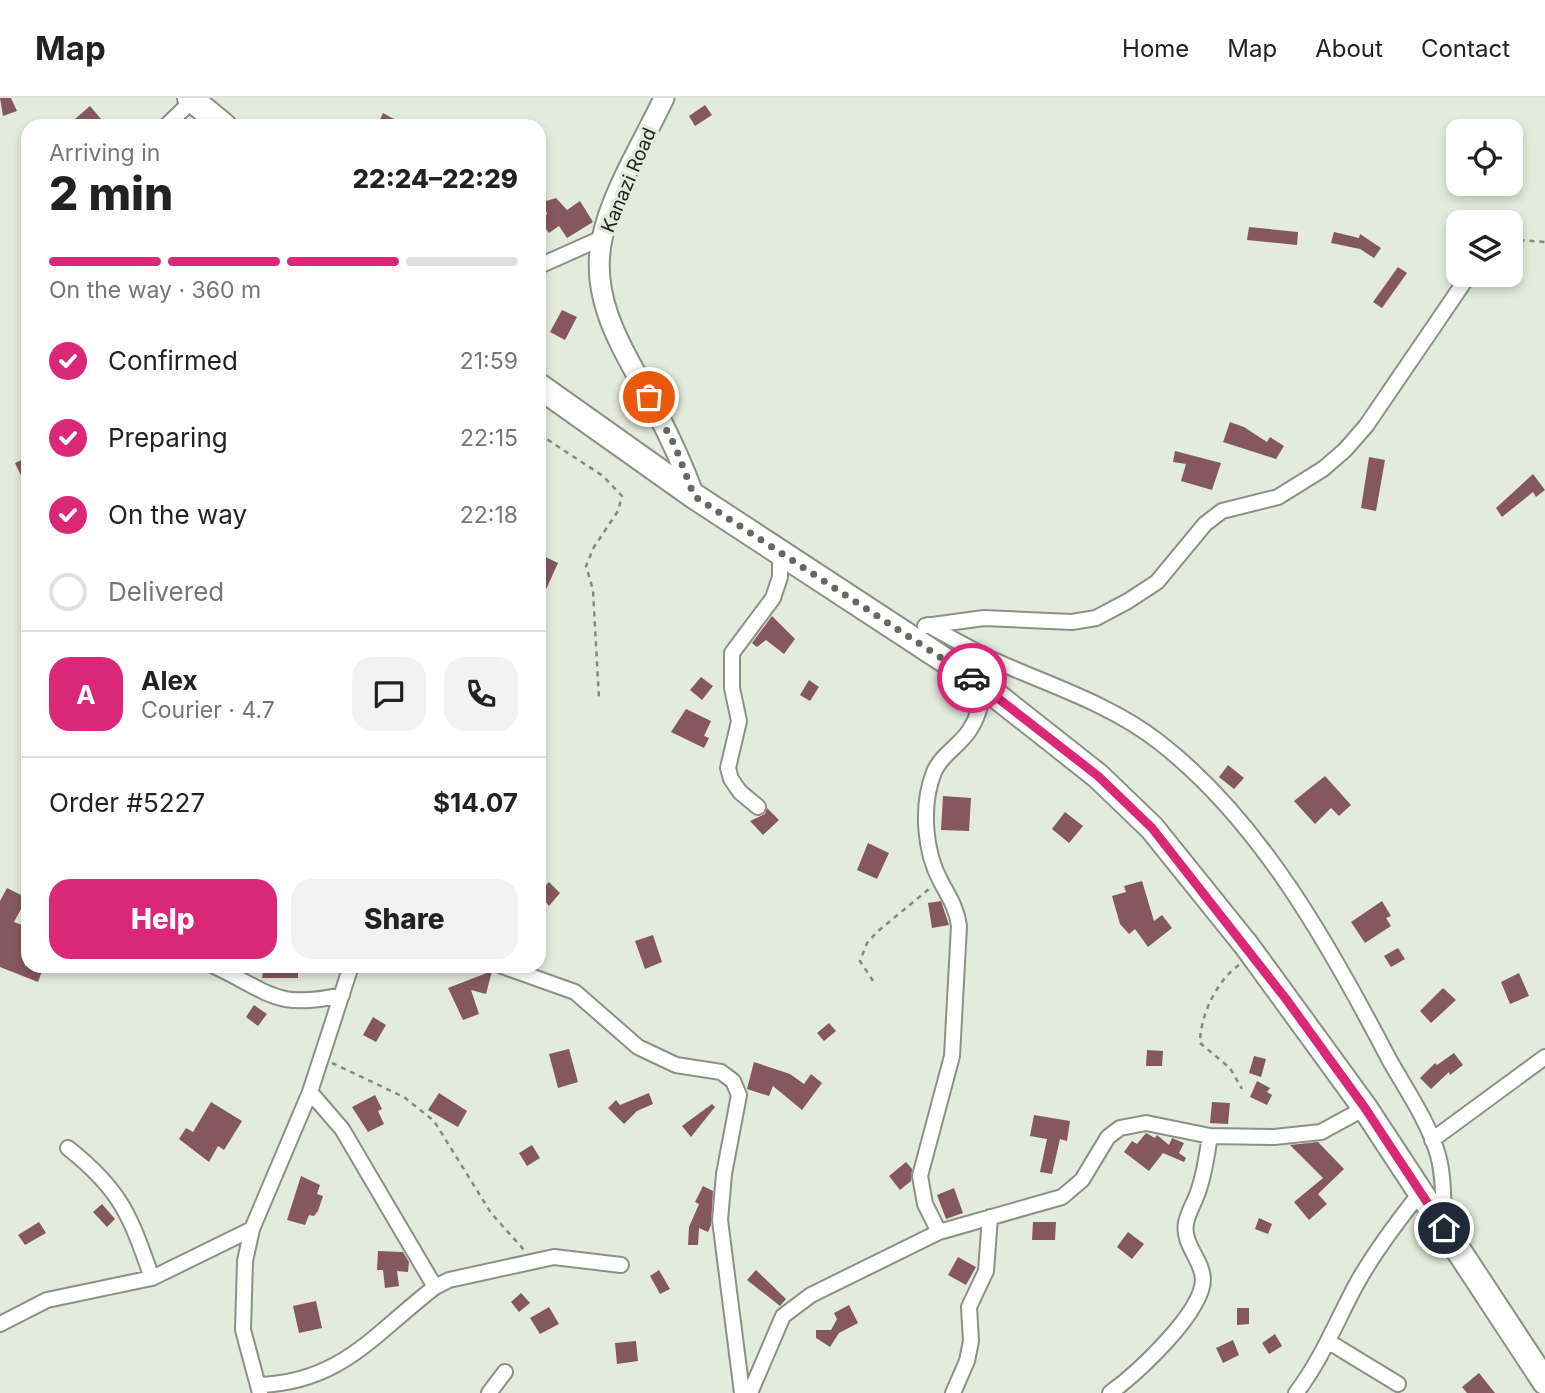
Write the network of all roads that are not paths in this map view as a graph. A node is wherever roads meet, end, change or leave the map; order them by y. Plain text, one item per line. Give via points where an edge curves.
1 (664, 98) edge
2 (191, 99) edge
3 (172, 119) edge
4 (215, 119) edge
5 (602, 238) junction
6 (546, 263) edge
7 (1461, 287) edge
8 (546, 391) edge
9 (694, 496) junction
10 (780, 551) junction
11 (916, 628) junction
12 (984, 686) junction
13 (758, 807) dead end
14 (226, 973) edge
15 (349, 973) edge
16 (522, 973) edge
17 (342, 995) junction
18 (1545, 1057) edge
19 (310, 1092) junction
20 (1365, 1108) junction
21 (1210, 1136) junction
22 (1432, 1140) junction
23 (68, 1148) dead end
24 (1420, 1193) junction
25 (990, 1217) junction
26 (1444, 1228) junction
27 (252, 1229) junction
28 (939, 1232) junction
29 (621, 1265) dead end
30 (152, 1278) junction
31 (435, 1287) junction
32 (0, 1324) edge
33 (1329, 1342) junction
34 (505, 1372) dead end
35 (1545, 1382) edge
36 (1398, 1384) dead end
37 (259, 1389) edge
38 (489, 1393) edge
39 (742, 1393) edge
40 (750, 1393) edge
41 (953, 1393) edge
42 (1110, 1393) edge
43 (1296, 1393) edge

1 - 5 main road, Kanazi Road
2 - 3 street
2 - 4 highway
5 - 6 street
5 - 9 main road, Kanazi Road via 600,276 607,313 675,446
7 - 11 street via 1345,450 1278,497 1222,511 1205,524 1157,582 1128,601 1096,618 1072,622 984,618
8 - 9 highway
9 - 10 highway
10 - 11 highway
10 - 13 street via 780,577 773,598 732,653 732,688 739,720 728,768 740,792
11 - 12 highway
11 - 22 street via 1110,711 1157,740 1196,773 1241,824 1324,937
12 - 20 highway via 1098,776 1152,828 1254,956
12 - 28 street via 968,732 942,758 929,789 928,833 959,926 951,1056 920,1176 925,1204
14 - 17 street via 257,991 288,1001 313,1002
15 - 17 street
16 - 39 street via 575,992 638,1047 676,1065 722,1072 740,1095 720,1220
17 - 19 street
18 - 22 street
19 - 27 street
19 - 31 street via 342,1129
20 - 21 street via 1341,1124 1312,1134
20 - 24 highway
21 - 25 street via 1146,1123 1120,1128 1108,1137 1082,1180 1062,1197
21 - 42 street via 1200,1187 1186,1223 1203,1280 1198,1294 1155,1352
22 - 26 street via 1443,1186
23 - 30 street via 107,1182 136,1233
24 - 26 highway
24 - 33 street via 1355,1286
25 - 28 street
25 - 41 street via 986,1271 969,1307 971,1341
26 - 35 highway
27 - 30 street
27 - 37 street via 245,1261 243,1330
28 - 40 street via 811,1295 783,1316
29 - 31 street via 575,1257 535,1260
30 - 32 street via 55,1298
31 - 37 street via 339,1365
33 - 36 street
33 - 43 street
34 - 38 street

